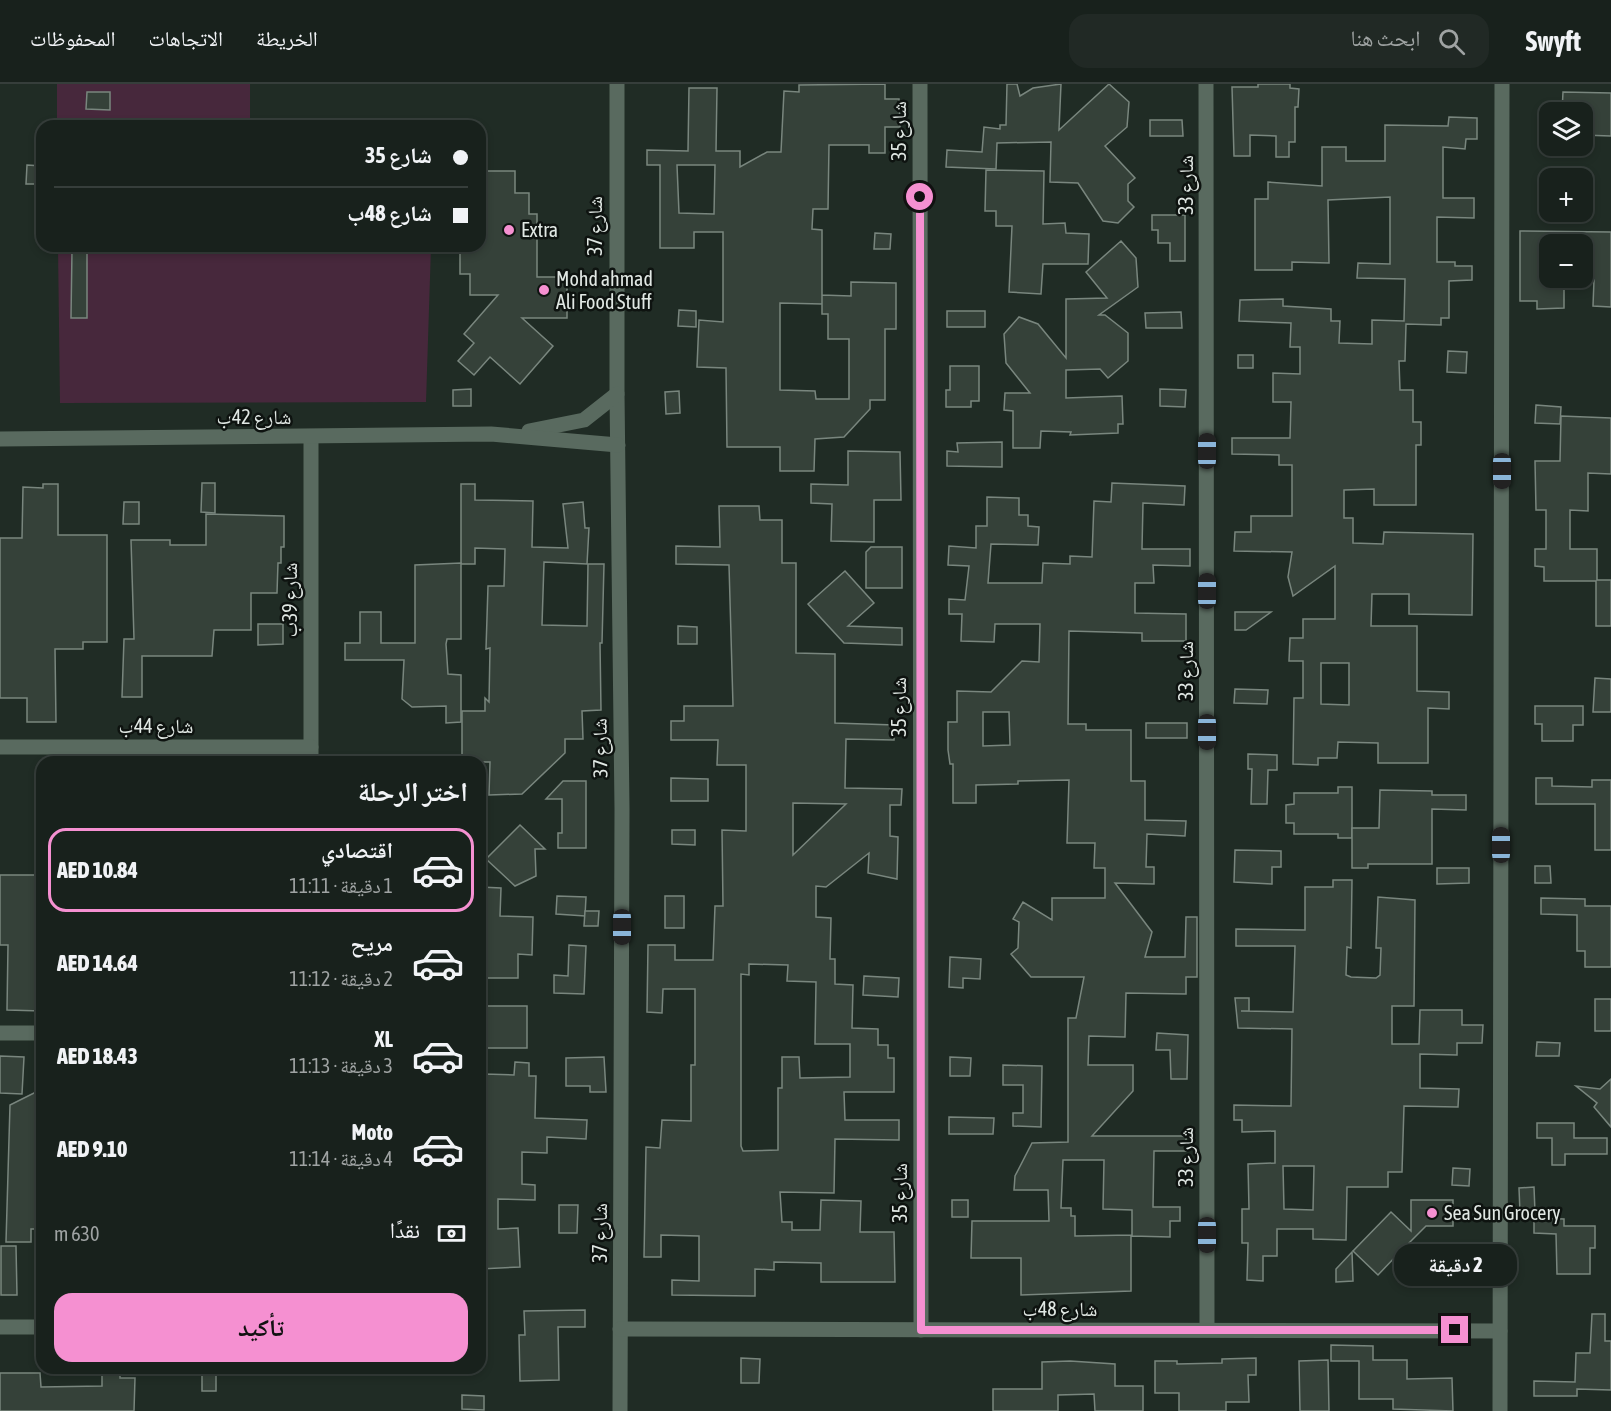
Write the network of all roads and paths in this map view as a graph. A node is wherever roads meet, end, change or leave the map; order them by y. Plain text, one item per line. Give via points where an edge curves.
1 (617, 84) edge
2 (920, 84) edge
3 (1206, 84) edge
4 (1502, 84) edge
5 (617, 394) junction
6 (508, 435) junction
7 (311, 438) junction
8 (0, 439) edge
9 (618, 445) junction
10 (0, 747) edge
11 (311, 755) edge
12 (0, 1033) edge
13 (36, 1033) edge
14 (0, 1327) edge
15 (36, 1327) edge
16 (620, 1329) junction
17 (1207, 1329) junction
18 (921, 1330) junction
19 (1500, 1330) junction
20 (620, 1411) edge
21 (1500, 1411) edge

1 - 5 street, شارع 37
2 - 18 street, شارع 35
3 - 17 street, شارع 33
4 - 19 street
5 - 6 street, شارع 42ب via 584,420
5 - 9 street, شارع 37
6 - 7 street, شارع 42ب
6 - 9 street, شارع 42ب
7 - 8 street, شارع 42ب
7 - 11 street, شارع 39ب
9 - 16 street, شارع 37 via 622,809
10 - 11 street, شارع 44ب
12 - 13 street
14 - 15 street
16 - 18 street, شارع 48ب
16 - 20 street, شارع 37
17 - 18 street, شارع 48ب
17 - 19 street, شارع 48ب
19 - 21 street

